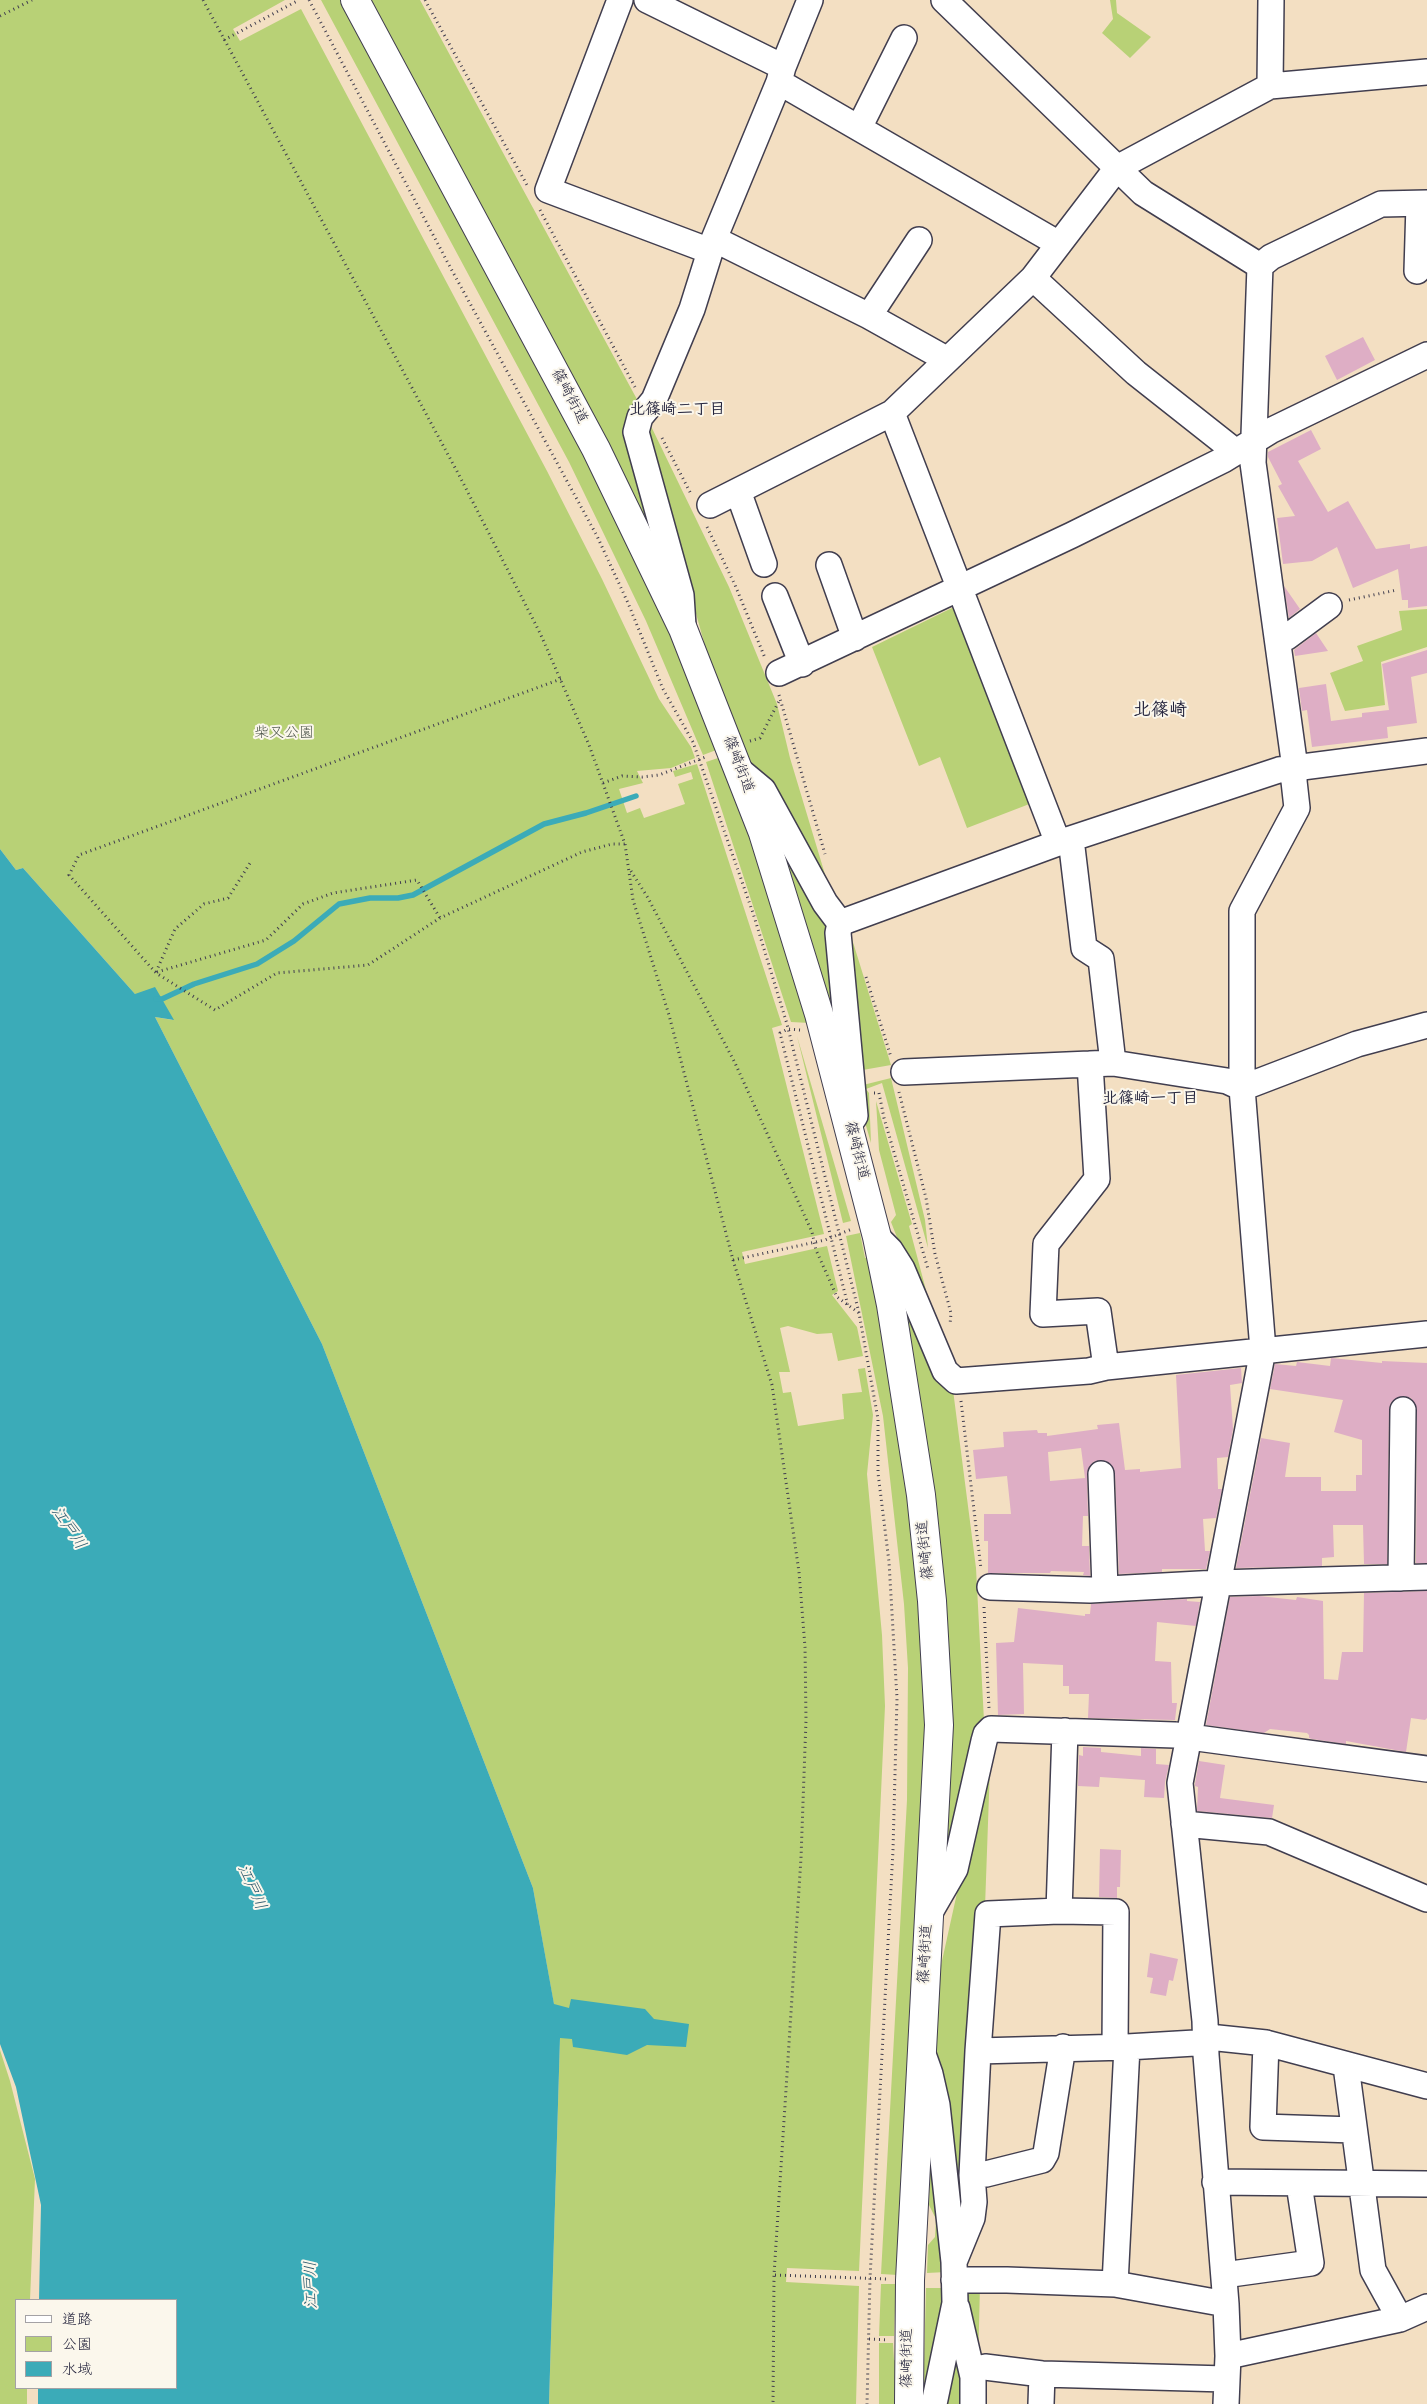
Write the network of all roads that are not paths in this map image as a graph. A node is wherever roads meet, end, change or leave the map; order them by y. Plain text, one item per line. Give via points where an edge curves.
1 (354, 0) edge
2 (620, 0) edge
3 (647, 0) edge
4 (810, 0) edge
5 (944, 0) edge
6 (1270, 0) edge
7 (904, 38) dead end
8 (1427, 72) edge
9 (781, 75) junction
10 (1270, 86) junction
11 (859, 128) junction
12 (1116, 168) junction
13 (1423, 204) edge
14 (919, 240) dead end
15 (1059, 244) junction
16 (712, 245) junction
17 (1260, 266) junction
18 (1416, 270) dead end
19 (1033, 278) junction
20 (869, 316) junction
21 (1427, 355) edge
22 (946, 359) junction
23 (892, 413) junction
24 (1244, 447) junction
25 (738, 491) junction
26 (703, 508) road end
27 (764, 564) dead end
28 (829, 565) dead end
29 (959, 587) junction
30 (775, 596) dead end
31 (1339, 603) road end
32 (683, 629) junction
33 (855, 638) junction
34 (1278, 640) junction
35 (802, 664) junction
36 (774, 676) road end
37 (1427, 751) edge
38 (1295, 768) junction
39 (739, 770) junction
40 (1064, 841) junction
41 (840, 923) junction
42 (1427, 1025) edge
43 (1102, 1063) junction
44 (898, 1074) road end
45 (1242, 1088) junction
46 (849, 1125) junction
47 (877, 1238) junction
48 (1427, 1334) edge
49 (1264, 1350) junction
50 (1106, 1367) junction
51 (1403, 1410) dead end
52 (1101, 1474) dead end
53 (1402, 1578) junction
54 (1427, 1578) edge
55 (1218, 1582) junction
56 (1105, 1589) junction
57 (985, 1590) road end
58 (1065, 1731) junction
59 (1188, 1738) junction
60 (1427, 1770) edge
61 (1184, 1824) junction
62 (1427, 1899) edge
63 (1059, 1911) junction
64 (929, 1914) junction
65 (1205, 2041) junction
66 (1266, 2043) junction
67 (1122, 2047) junction
68 (1063, 2048) junction
69 (921, 2050) junction
70 (978, 2050) junction
71 (1346, 2066) junction
72 (1427, 2086) edge
73 (1354, 2130) junction
74 (972, 2175) junction
75 (1215, 2182) junction
76 (1300, 2184) junction
77 (1361, 2184) junction
78 (1427, 2184) edge
79 (1224, 2275) junction
80 (954, 2282) junction
81 (1115, 2284) junction
82 (1226, 2304) junction
83 (1427, 2307) edge
84 (1400, 2319) junction
85 (986, 2367) dead end
86 (1227, 2367) junction
87 (1042, 2374) junction
88 (909, 2404) edge
89 (934, 2404) edge
90 (973, 2404) edge
91 (1040, 2404) edge
92 (1226, 2404) edge

1 - 32 main road, 篠崎街道 via 596,449
2 - 16 street via 548,190
3 - 9 street
4 - 9 street
5 - 12 street
6 - 10 street
7 - 11 street
8 - 10 street
9 - 11 street
9 - 16 street
10 - 12 street
11 - 15 street
12 - 15 street
12 - 17 street via 1143,193
13 - 17 street via 1381,204 1271,257
13 - 18 street
14 - 20 street
15 - 19 street
16 - 20 street
16 - 32 street via 692,309 654,400 640,417 636,432 681,595
17 - 24 street
19 - 22 street
19 - 24 street via 1136,373
20 - 22 street
21 - 24 street
22 - 23 street
23 - 25 street
23 - 29 street
24 - 29 street via 1072,535
24 - 34 street via 1253,463
25 - 26 street
25 - 27 street
28 - 33 street
29 - 33 street
29 - 40 street
30 - 35 street
31 - 34 street
32 - 39 main road, 篠崎街道
33 - 35 street
34 - 38 street
35 - 36 street
37 - 38 street
38 - 40 street via 1278,770
38 - 45 street via 1296,808 1242,911
39 - 41 street via 763,790 825,903
39 - 46 main road, 篠崎街道 via 763,833 814,996
40 - 41 street
40 - 43 street via 1084,948 1101,959
41 - 46 street via 838,933 854,1116
42 - 45 street via 1357,1044
43 - 44 street
43 - 45 street via 1227,1081
43 - 50 street via 1097,1179 1046,1244 1043,1314 1098,1311
45 - 49 street
46 - 47 main road, 篠崎街道
47 - 50 street via 890,1250 902,1269 945,1371 956,1381
47 - 64 main road, 篠崎街道 via 891,1304 921,1495 932,1601 939,1725
48 - 49 street
49 - 50 street
49 - 55 street
51 - 53 street
52 - 56 street
53 - 54 street
53 - 55 street
55 - 56 street
55 - 59 street
56 - 57 street
58 - 59 street
58 - 63 street
58 - 64 street via 991,1730 986,1734 955,1869
59 - 60 street
59 - 61 street via 1180,1783
61 - 62 street via 1269,1832
61 - 65 street
63 - 67 street via 1116,1912
63 - 70 street via 988,1914
64 - 69 main road, 篠崎街道
65 - 66 street via 1218,2038
65 - 67 street
65 - 75 street
66 - 71 street
66 - 73 street via 1263,2128
67 - 68 street
67 - 81 street
68 - 70 street
68 - 74 street via 1046,2153 1042,2160
69 - 80 street via 937,2105
69 - 88 main road, 篠崎街道 via 910,2280
70 - 74 street
71 - 72 street
71 - 73 street
73 - 77 street
74 - 80 street via 972,2218
75 - 76 street
75 - 79 street
76 - 77 street
76 - 79 street via 1311,2263
77 - 78 street
77 - 84 street via 1373,2270
79 - 82 street
80 - 81 street via 1007,2280
80 - 89 street
80 - 90 street via 973,2377
81 - 82 street
82 - 86 street
83 - 84 street
84 - 86 street
85 - 87 street
86 - 87 street
86 - 92 street
87 - 91 street

